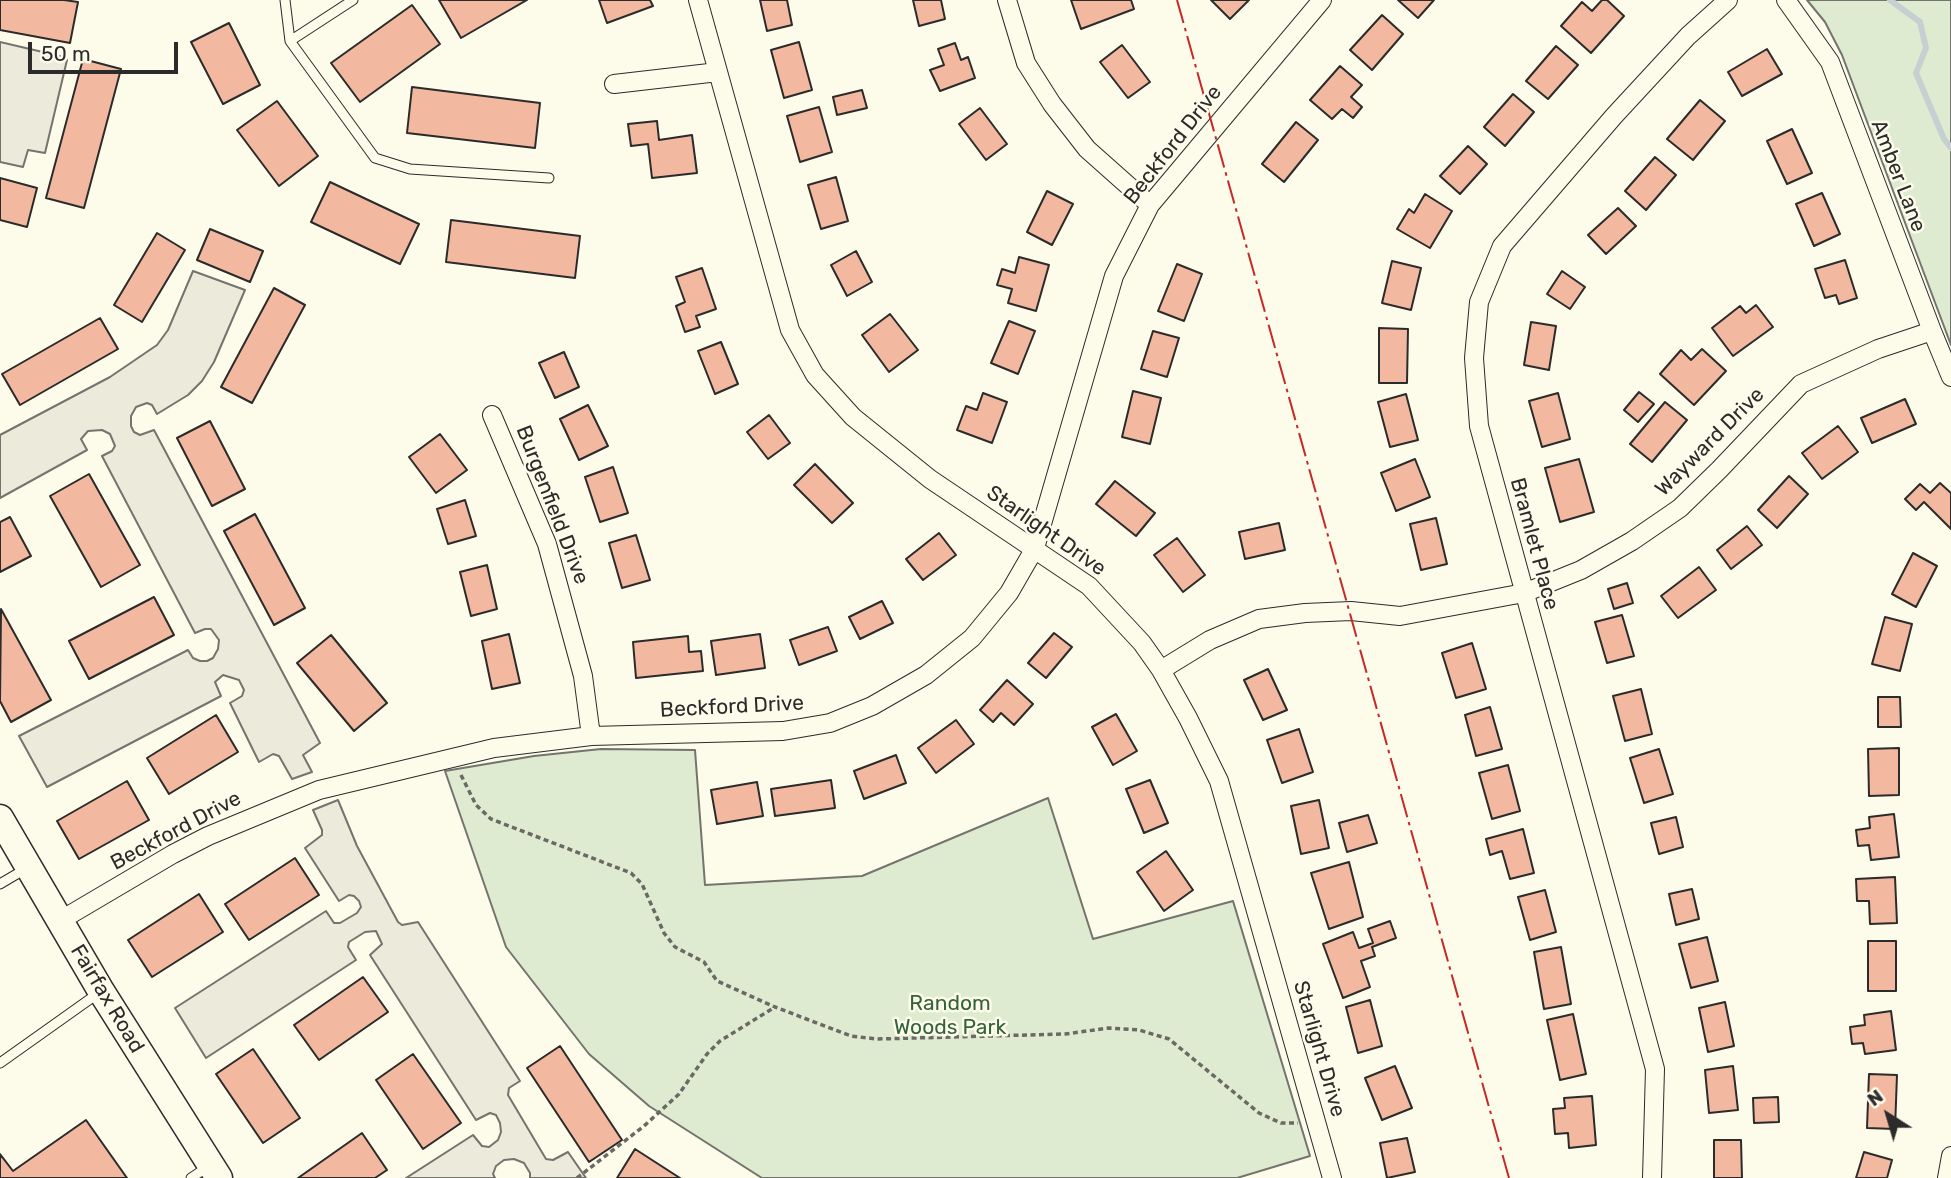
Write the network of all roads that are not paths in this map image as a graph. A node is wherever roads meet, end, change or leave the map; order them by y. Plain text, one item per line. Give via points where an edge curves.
1 (285, 0) edge
2 (353, 0) edge
3 (698, 0) edge
4 (1007, 0) edge
5 (1322, 0) edge
6 (1728, 0) edge
7 (1786, 0) edge
8 (290, 41) junction
9 (718, 72) junction
10 (614, 84) dead end
11 (550, 178) dead end
12 (1150, 205) junction
13 (1932, 331) junction
14 (1951, 377) edge
15 (492, 415) dead end
16 (1035, 548) junction
17 (1524, 593) junction
18 (1161, 670) junction
19 (591, 736) junction
20 (0, 818) edge
21 (29, 867) junction
22 (0, 884) edge
23 (61, 920) junction
24 (101, 991) junction
25 (0, 1063) edge
26 (1951, 1156) edge
27 (207, 1173) edge
28 (1332, 1178) edge
29 (1652, 1178) edge
30 (1947, 1178) edge

1 - 8 lane
2 - 8 lane
3 - 9 street, Starlight Drive
4 - 12 street via 1027,63 1052,104 1087,149
5 - 12 street, Beckford Drive
6 - 17 street, Bramlet Place via 1614,116 1502,246 1479,302 1474,358 1479,426
7 - 13 street, Amber Lane via 1830,62
8 - 11 lane via 375,158 410,169
9 - 10 street
9 - 16 street, Starlight Drive via 790,330 815,375 888,447
12 - 16 street, Beckford Drive via 1114,276
13 - 14 street, Amber Lane
13 - 17 street, Wayward Drive via 1878,349 1801,384 1680,508 1581,570
15 - 19 street, Burgenfield Drive via 547,544 583,676
16 - 18 street, Starlight Drive via 1089,586 1143,643
16 - 19 street, Beckford Drive via 1009,593 972,638 926,675 872,706 830,723 783,731
17 - 18 street, Wayward Drive via 1400,616 1351,611 1259,619 1210,640
17 - 29 street, Bramlet Place via 1655,1069
18 - 28 street, Starlight Drive via 1219,781
19 - 23 street, Beckford Drive via 494,748 319,790 173,854
20 - 21 street, Fairfax Road
21 - 22 lane
21 - 23 street, Fairfax Road
23 - 24 street, Fairfax Road
24 - 25 lane
24 - 27 street, Fairfax Road
26 - 30 street

